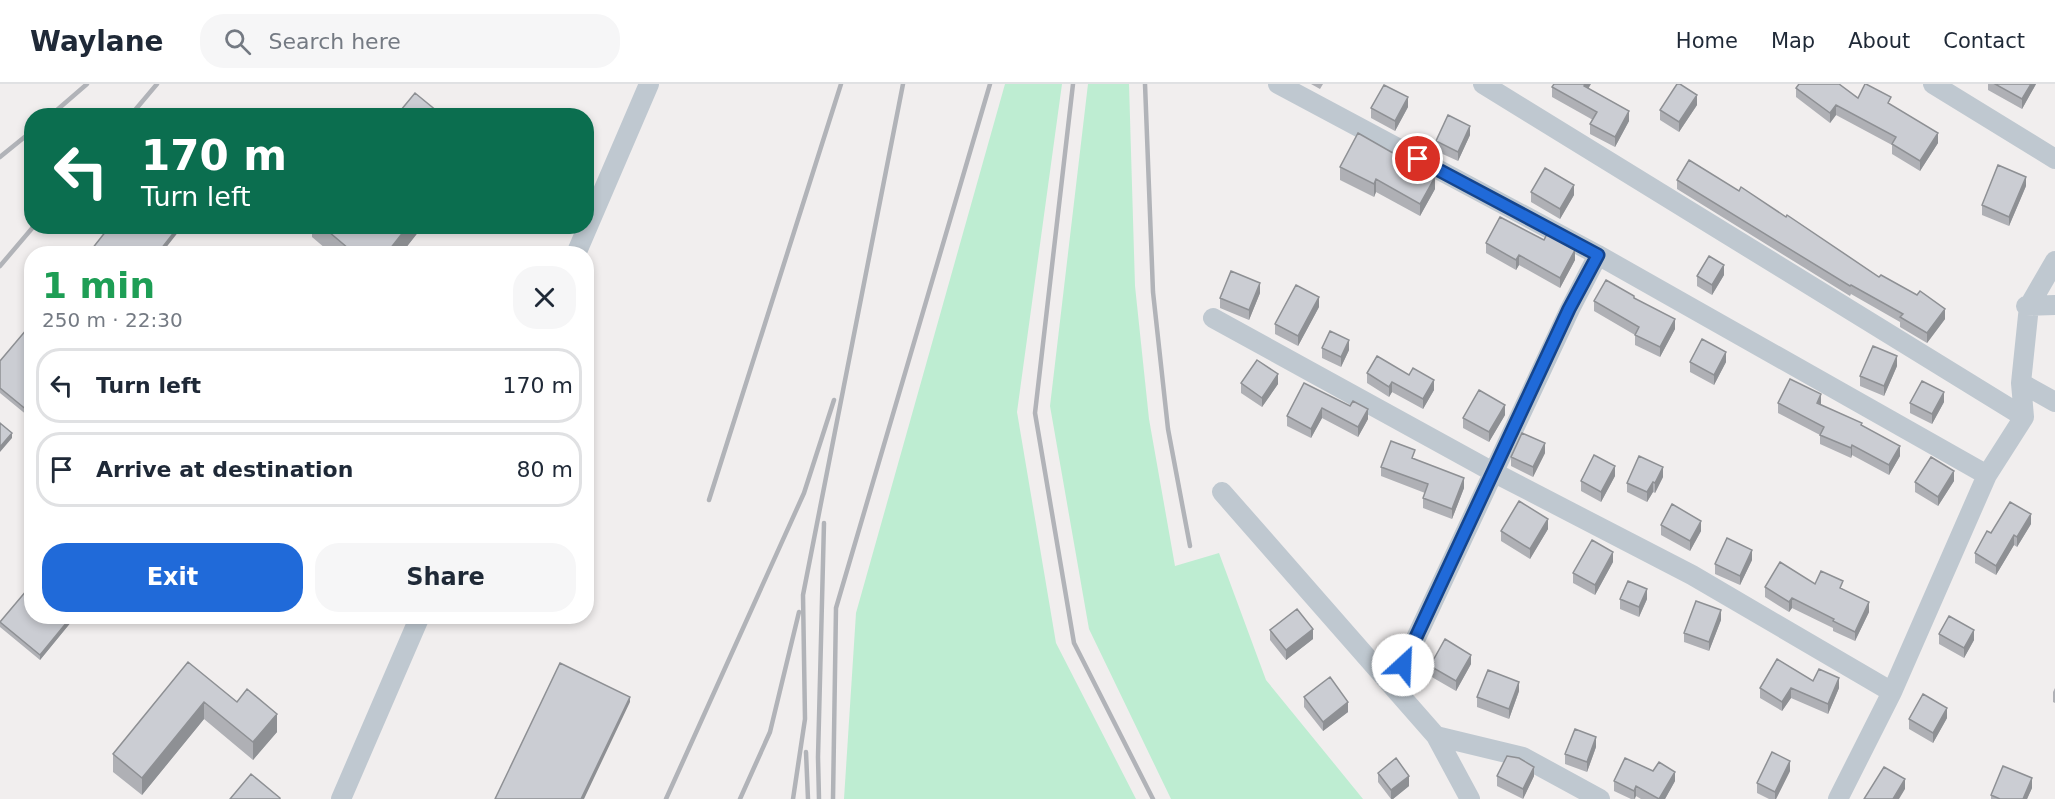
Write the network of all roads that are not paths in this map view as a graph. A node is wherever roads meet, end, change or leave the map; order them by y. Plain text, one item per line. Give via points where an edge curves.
1 (649, 84) edge
2 (1278, 84) edge
3 (1483, 84) edge
4 (1933, 84) edge
5 (2055, 159) edge
6 (594, 212) edge
7 (1598, 255) junction
8 (2055, 261) edge
9 (2055, 305) edge
10 (2028, 306) junction
11 (1213, 318) dead end
12 (2021, 383) junction
13 (2055, 402) edge
14 (2024, 417) junction
15 (1493, 472) junction
16 (1987, 475) junction
17 (1222, 492) dead end
18 (417, 624) edge
19 (1393, 687) junction
20 (1892, 692) junction
21 (1436, 736) junction
22 (341, 799) edge
23 (1470, 799) edge
24 (1600, 799) edge
25 (1838, 799) edge

1 - 6 street
2 - 7 street
3 - 14 street
4 - 5 street
7 - 15 street
7 - 16 street
8 - 10 street
9 - 10 street
10 - 12 street
11 - 15 street
12 - 13 street
12 - 14 street
14 - 16 street
15 - 19 street
15 - 20 street via 1692,575
16 - 20 street
17 - 19 street
18 - 22 street
19 - 21 street
20 - 25 street
21 - 23 street
21 - 24 street via 1523,757

